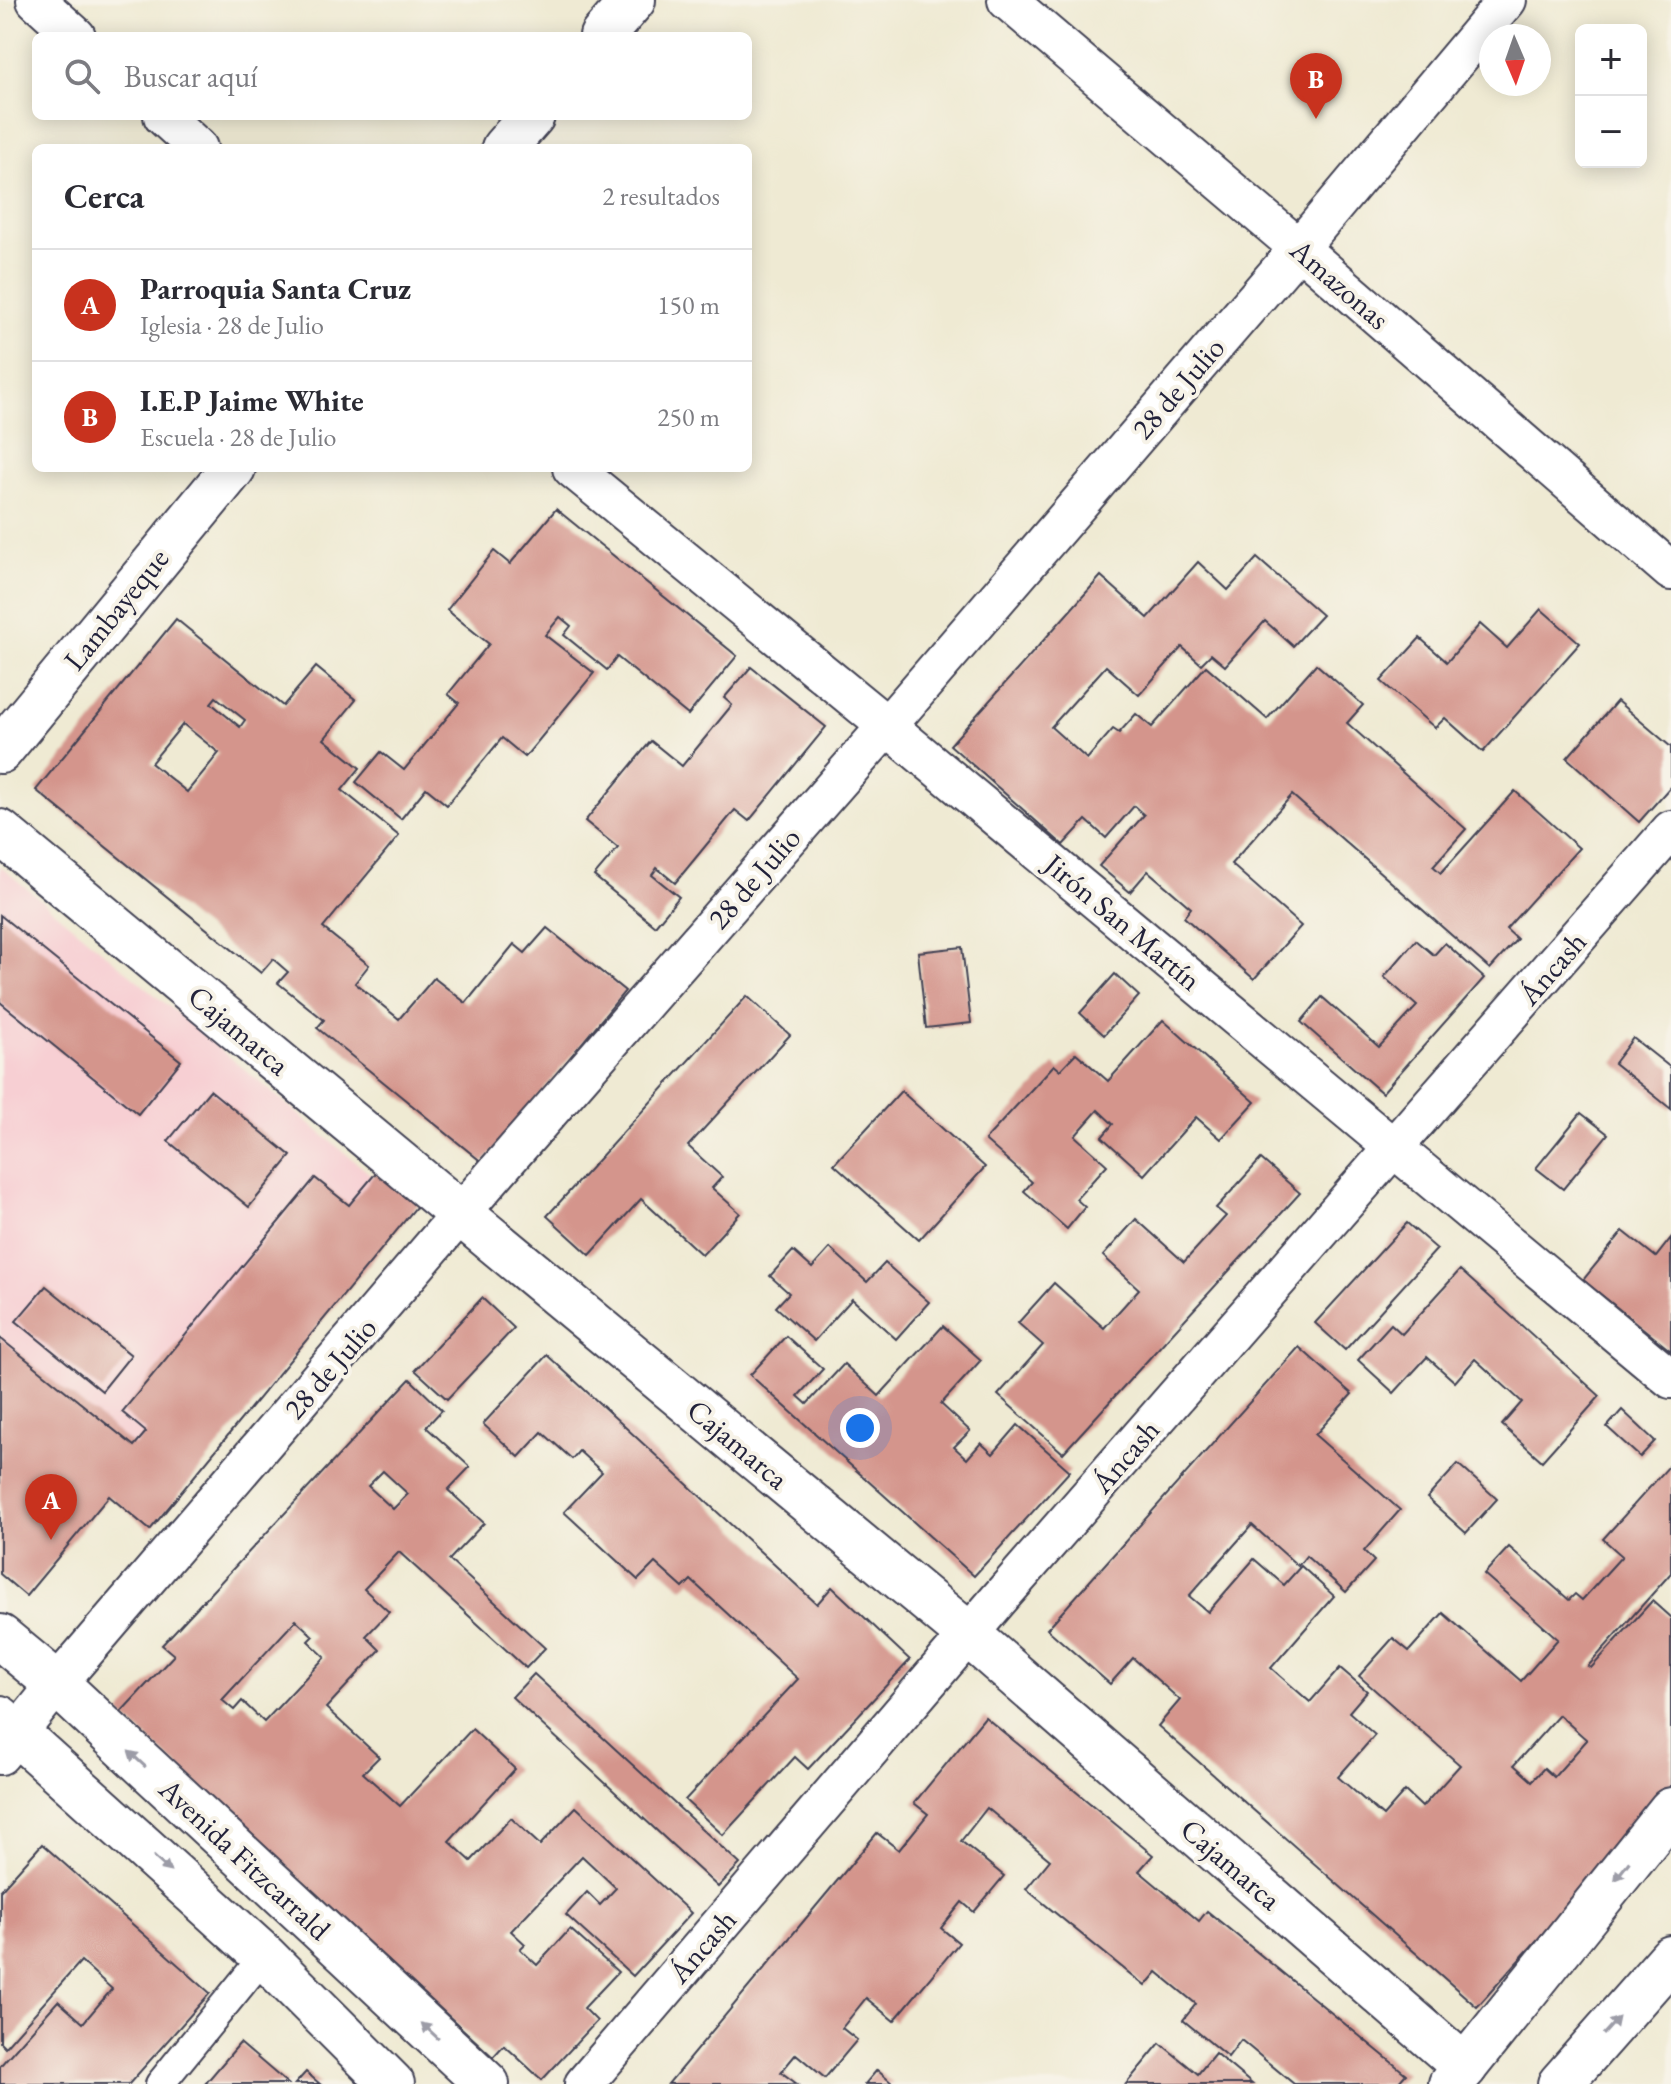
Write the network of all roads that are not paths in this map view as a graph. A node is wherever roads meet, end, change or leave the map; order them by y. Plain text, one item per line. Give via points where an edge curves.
1 (36, 0) edge
2 (633, 0) edge
3 (1007, 0) edge
4 (1507, 0) edge
5 (72, 32) edge
6 (605, 32) edge
7 (167, 120) edge
8 (528, 120) edge
9 (194, 144) edge
10 (508, 144) edge
11 (1299, 248) junction
12 (230, 472) edge
13 (577, 472) edge
14 (1671, 571) edge
15 (887, 726) junction
16 (0, 751) edge
17 (1671, 830) edge
18 (0, 832) edge
19 (1395, 1148) junction
20 (461, 1215) junction
21 (1671, 1379) edge
22 (969, 1635) junction
23 (0, 1637) edge
24 (57, 1684) junction
25 (6, 1735) edge
26 (1671, 1810) edge
27 (264, 1956) junction
28 (1671, 1958) edge
29 (1458, 2076) edge
30 (160, 2084) edge
31 (392, 2084) edge
32 (487, 2084) edge
33 (584, 2084) edge
34 (1560, 2084) edge

1 - 5 street
2 - 6 street
3 - 11 street, Amazonas
4 - 11 street, 28 de Julio
7 - 9 street
8 - 10 street
11 - 14 street, Amazonas
11 - 15 street, 28 de Julio
12 - 16 street, Lambayeque
13 - 15 street, Jirón San Martín
15 - 19 street, Jirón San Martín
15 - 20 street, 28 de Julio
17 - 19 street, Áncash
18 - 20 street, Cajamarca
19 - 21 street, Jirón San Martín
19 - 22 street, Áncash
20 - 22 street, Cajamarca
20 - 24 street, 28 de Julio
22 - 29 street, Cajamarca
22 - 33 street, Áncash
23 - 24 street, Avenida Fitzcarrald
24 - 25 street, 28 de Julio
32 -> 24 street, Avenida Fitzcarrald
25 -> 27 street, Avenida Fitzcarrald
26 -> 29 street
27 - 30 street
27 - 31 street, Avenida Fitzcarrald
34 -> 28 street

